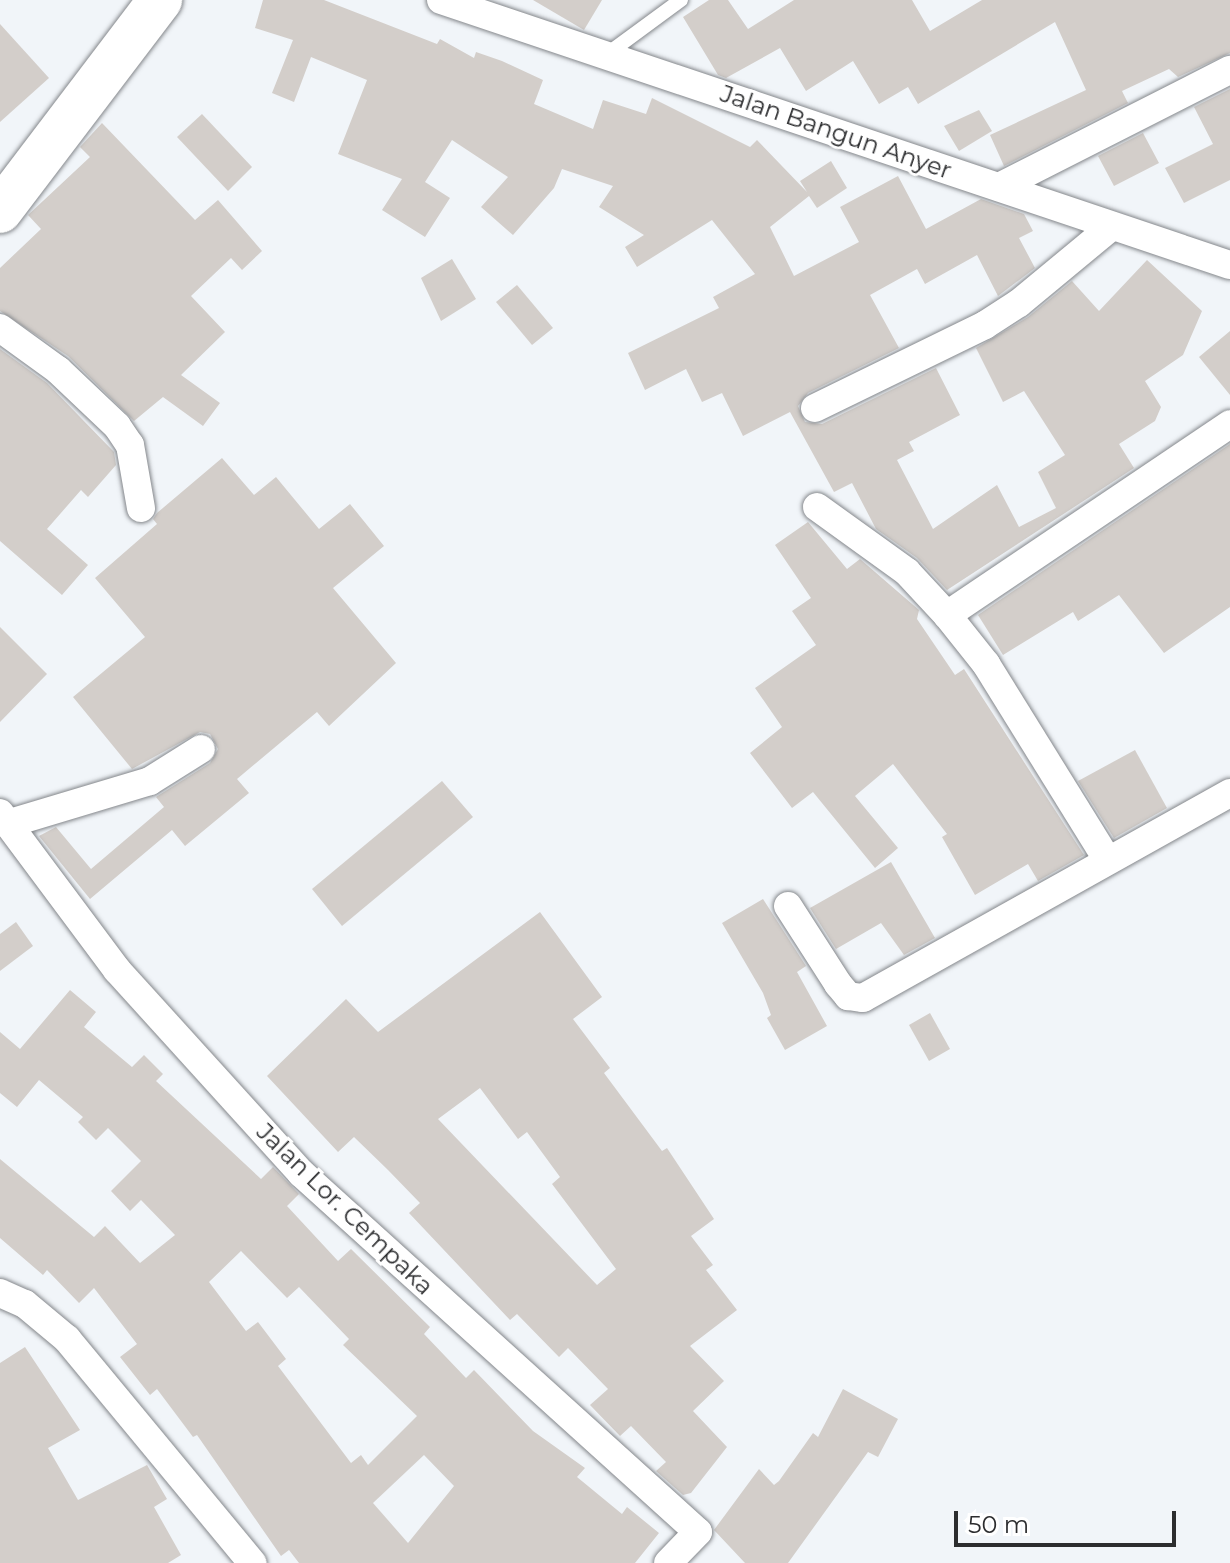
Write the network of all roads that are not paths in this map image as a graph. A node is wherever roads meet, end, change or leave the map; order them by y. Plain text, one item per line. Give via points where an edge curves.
1 (160, 0) edge
2 (441, 0) edge
3 (681, 0) edge
4 (606, 55) junction
5 (1230, 70) edge
6 (999, 187) junction
7 (0, 211) edge
8 (1111, 227) junction
9 (1230, 265) edge
10 (0, 328) edge
11 (815, 408) dead end
12 (1230, 424) edge
13 (817, 507) dead end
14 (141, 508) dead end
15 (947, 615) junction
16 (201, 749) dead end
17 (1230, 793) edge
18 (4, 818) edge
19 (1107, 859) junction
20 (788, 906) dead end
21 (0, 1293) edge
22 (252, 1563) edge
23 (668, 1563) edge

1 - 7 main road
2 - 4 street, Jalan Bangun Anyer
3 - 4 lane
4 - 6 street, Jalan Bangun Anyer
5 - 6 street
6 - 8 street, Jalan Bangun Anyer
8 - 9 street, Jalan Bangun Anyer
8 - 11 street via 985,325
10 - 14 street via 58,370 117,426 130,445
12 - 15 street
13 - 15 street via 907,572
15 - 19 street via 995,677
16 - 18 street via 150,781
17 - 19 street
18 - 23 street, Jalan Lor. Cempaka via 117,970 301,1173 698,1532
19 - 20 street via 856,1000 838,984
21 - 22 street via 25,1304 67,1339

